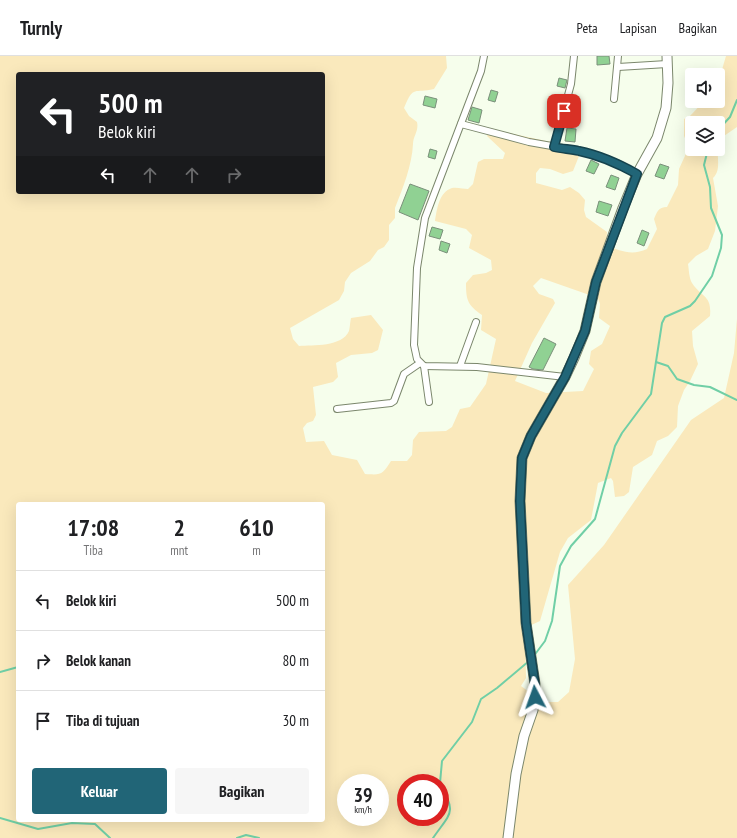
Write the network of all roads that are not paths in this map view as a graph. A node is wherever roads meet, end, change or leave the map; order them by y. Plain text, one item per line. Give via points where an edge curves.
1 (484, 56) edge
2 (574, 56) edge
3 (618, 56) edge
4 (667, 60) edge
5 (618, 66) junction
6 (614, 99) dead end
7 (461, 124) junction
8 (554, 147) junction
9 (637, 174) junction
10 (476, 322) dead end
11 (422, 364) junction
12 (460, 366) junction
13 (565, 377) junction
14 (429, 402) dead end
15 (338, 409) dead end
16 (508, 838) edge

1 - 7 street
2 - 8 street via 571,84
3 - 5 street
4 - 5 street
4 - 9 street via 665,113 657,138
5 - 6 street
7 - 8 street
7 - 11 street via 425,218 421,240 417,268 414,345
8 - 9 street via 580,151 616,162
9 - 13 street via 596,282 585,331
10 - 12 street
11 - 12 street
11 - 14 street
11 - 15 street via 404,374 391,403
12 - 13 street
13 - 16 street via 531,436 522,458 520,501 526,623 535,684 533,710 524,736

